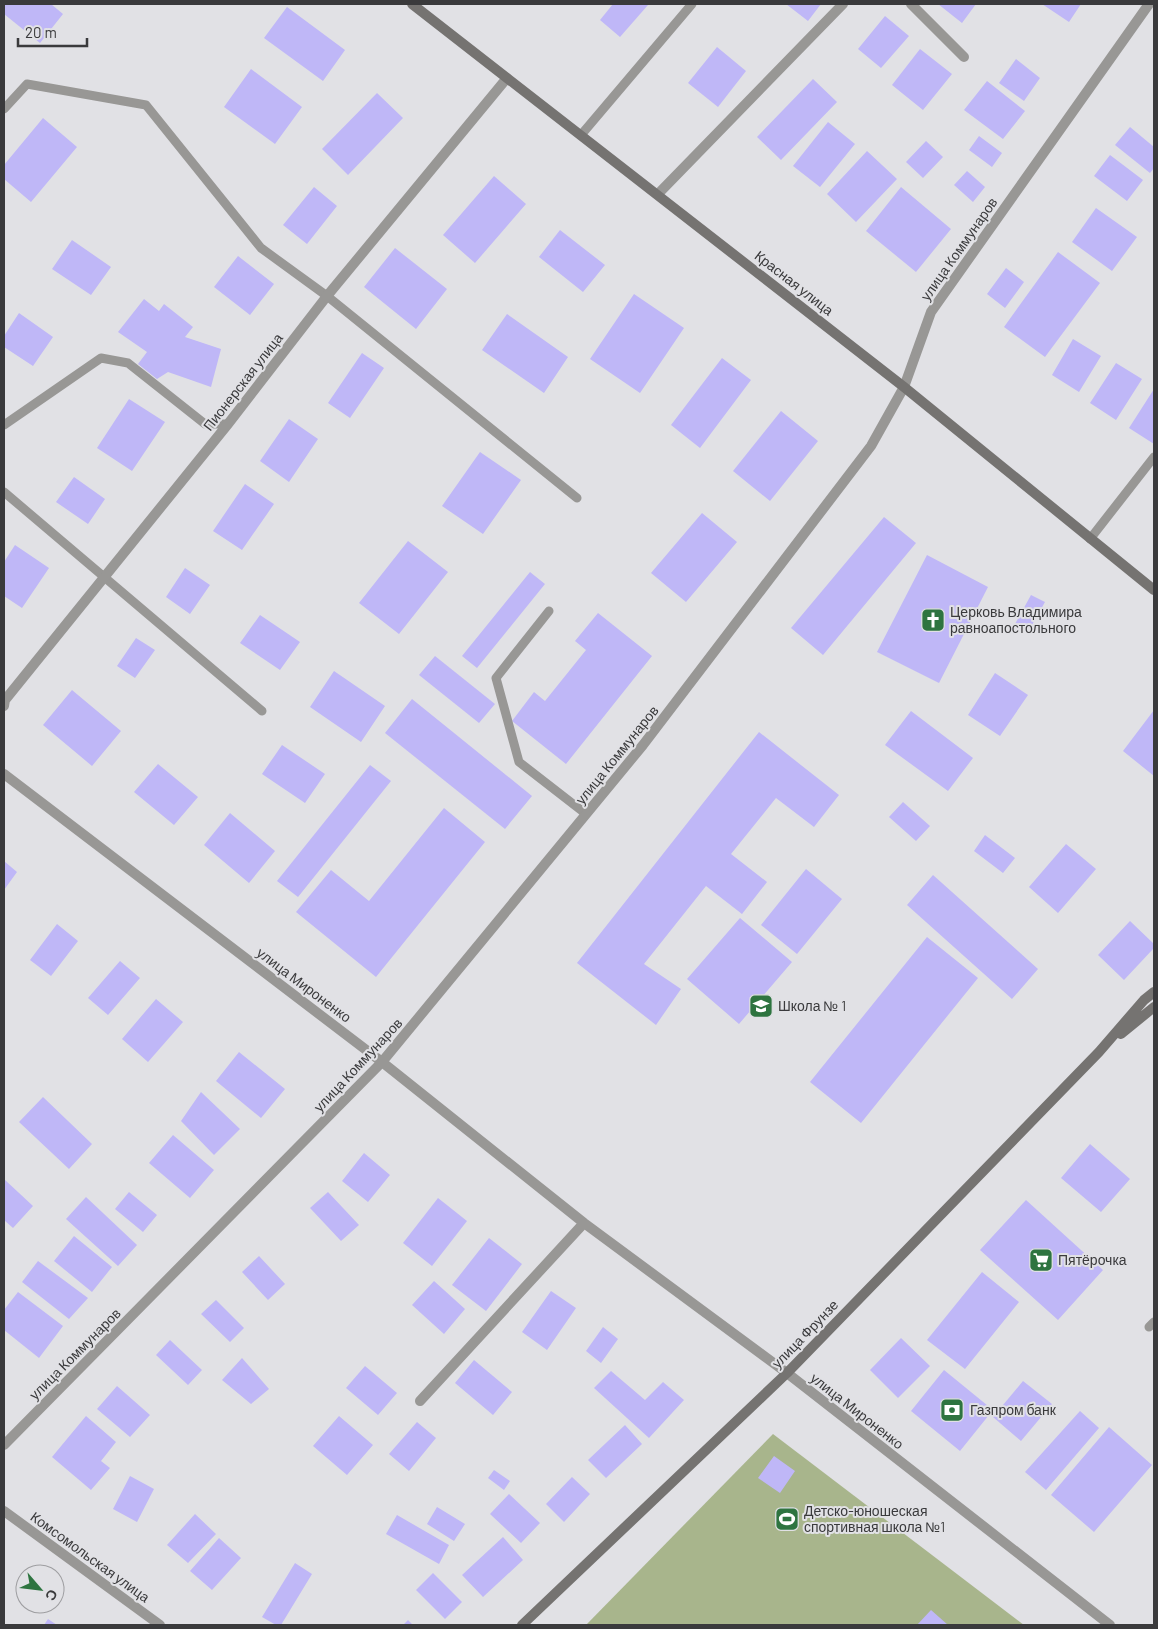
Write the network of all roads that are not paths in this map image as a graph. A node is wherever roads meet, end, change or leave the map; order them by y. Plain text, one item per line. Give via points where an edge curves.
1 (412, 4) edge
2 (692, 4) edge
3 (844, 4) edge
4 (911, 4) edge
5 (1149, 4) edge
6 (964, 57) dead end
7 (507, 78) junction
8 (4, 109) edge
9 (581, 135) junction
10 (658, 194) junction
11 (327, 296) junction
12 (904, 387) junction
13 (228, 424) junction
14 (4, 425) edge
15 (1154, 458) edge
16 (4, 492) edge
17 (577, 498) dead end
18 (1090, 539) junction
19 (104, 577) junction
20 (1154, 590) edge
21 (549, 611) dead end
22 (4, 706) edge
23 (262, 711) dead end
24 (4, 774) edge
25 (586, 814) junction
26 (1154, 992) edge
27 (1154, 1007) edge
28 (1099, 1052) junction
29 (382, 1062) junction
30 (584, 1223) junction
31 (787, 1373) junction
32 (420, 1401) dead end
33 (4, 1445) edge
34 (4, 1511) edge
35 (160, 1625) edge
36 (522, 1625) edge
37 (1110, 1625) edge

1 - 7 main road, Красная улица
2 - 9 lane
3 - 10 street
4 - 6 street
5 - 12 street, улица Коммунаров via 931,312
7 - 9 main road, Красная улица
7 - 11 street, Пионерская улица
8 - 11 lane via 27,84 146,106 261,248
9 - 10 main road, Красная улица
10 - 12 main road, Красная улица
11 - 13 street, Пионерская улица
11 - 17 lane
12 - 18 main road, Красная улица
12 - 25 street, улица Коммунаров via 871,446 643,746
13 - 14 lane via 205,424 128,364 101,358
13 - 19 street, Пионерская улица
15 - 18 lane
16 - 19 lane
18 - 20 main road, Красная улица
19 - 22 street, Пионерская улица via 5,700
19 - 23 lane
21 - 25 lane via 496,678 519,762
24 - 29 street, улица Мироненко
25 - 29 street, улица Коммунаров
26 - 28 main road, улица Фрунзе
27 - 28 main road, улица Фрунзе
28 - 31 main road, улица Фрунзе
29 - 30 street, улица Мироненко
29 - 33 street, улица Коммунаров
30 - 31 street, улица Мироненко
30 - 32 street
31 - 36 main road, улица Фрунзе
31 - 37 street, улица Мироненко
34 - 35 street, Комсомольская улица

